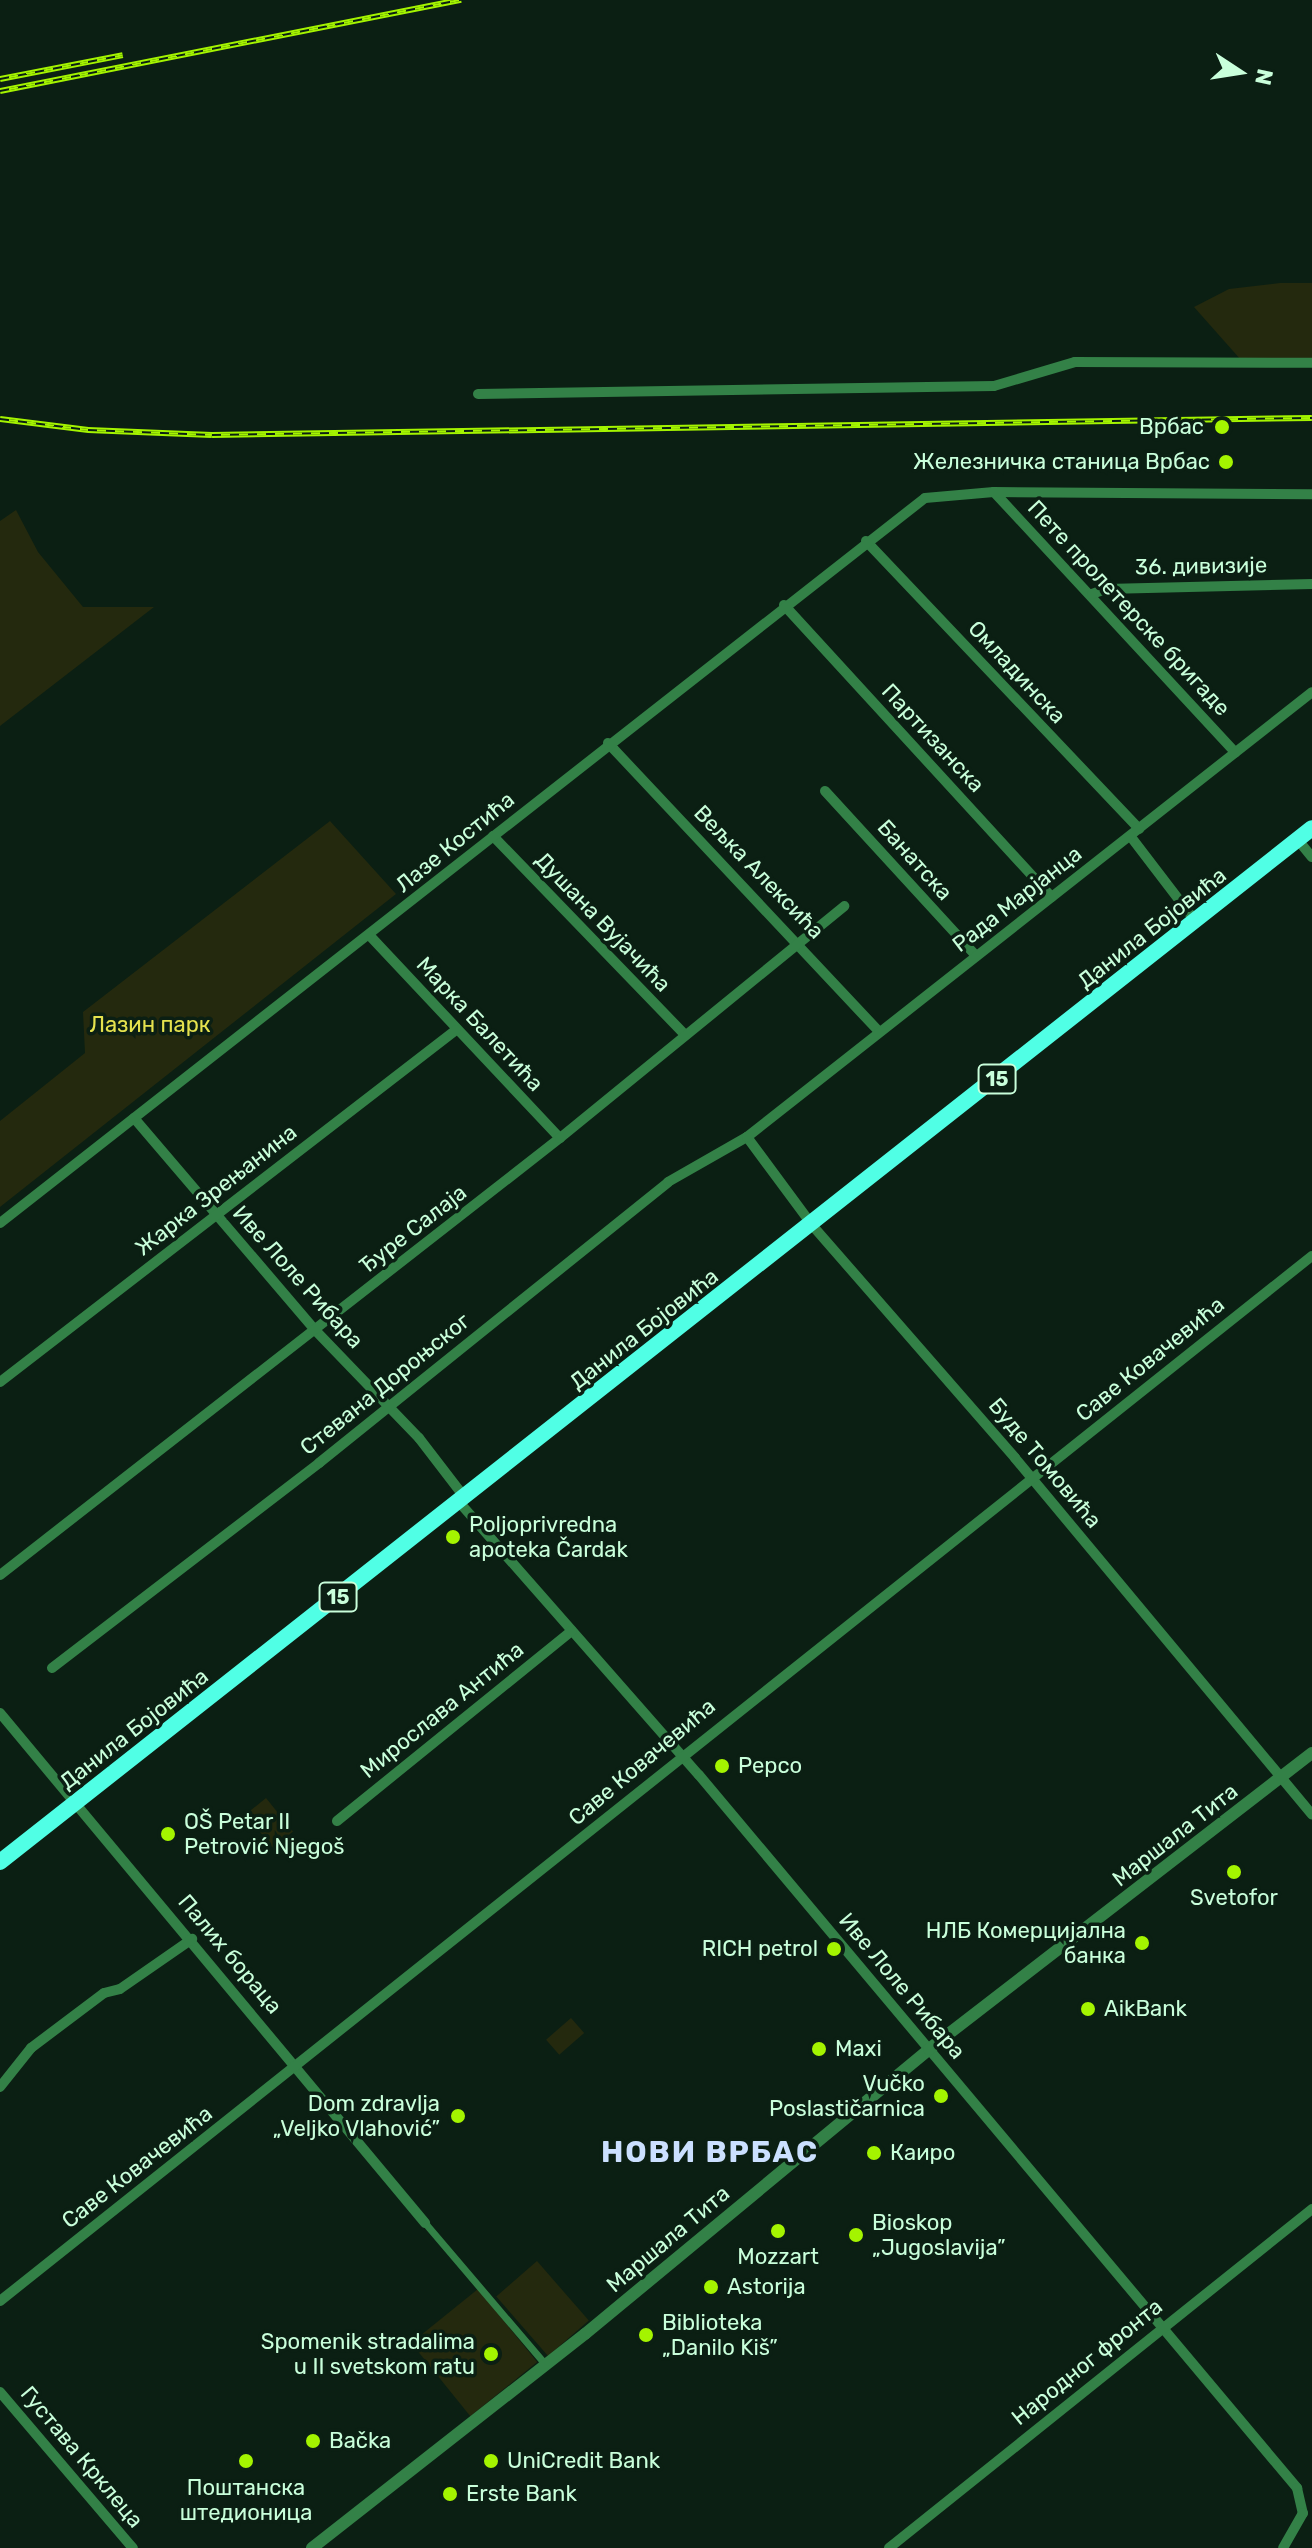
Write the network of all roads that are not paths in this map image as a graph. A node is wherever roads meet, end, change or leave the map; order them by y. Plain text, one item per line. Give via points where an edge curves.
1 (1312, 363) edge
2 (478, 394) dead end
3 (994, 492) junction
4 (1312, 494) edge
5 (866, 541) junction
6 (1312, 584) edge
7 (1092, 594) junction
8 (784, 605) junction
9 (1312, 692) edge
10 (608, 743) junction
11 (1235, 752) junction
12 (825, 791) dead end
13 (1312, 828) edge
14 (1135, 833) junction
15 (493, 836) junction
16 (1298, 840) junction
17 (1312, 857) edge
18 (1052, 897) junction
19 (844, 906) dead end
20 (1196, 922) junction
21 (371, 937) junction
22 (799, 943) junction
23 (976, 956) junction
24 (456, 1030) junction
25 (878, 1031) junction
26 (685, 1035) junction
27 (134, 1118) junction
28 (747, 1137) junction
29 (560, 1138) junction
30 (215, 1215) junction
31 (0, 1223) edge
32 (812, 1225) junction
33 (1312, 1256) edge
34 (316, 1331) junction
35 (0, 1382) edge
36 (390, 1405) junction
37 (1033, 1478) junction
38 (462, 1500) junction
39 (0, 1575) edge
40 (572, 1631) junction
41 (52, 1668) dead end
42 (0, 1713) edge
43 (1312, 1753) edge
44 (681, 1754) junction
45 (1280, 1778) junction
46 (74, 1804) junction
47 (1312, 1814) edge
48 (337, 1821) dead end
49 (0, 1862) edge
50 (192, 1939) junction
51 (929, 2049) junction
52 (296, 2066) junction
53 (0, 2087) edge
54 (1312, 2209) edge
55 (425, 2223) joint
56 (0, 2301) edge
57 (1162, 2327) junction
58 (545, 2364) junction
59 (0, 2392) edge
60 (133, 2548) edge
61 (312, 2548) edge
62 (889, 2548) edge
63 (1283, 2548) edge

1 - 2 street via 1075,362 994,386
3 - 4 street
3 - 5 street, Лазе Костића via 936,494 915,503
3 - 7 street, Пете пролетерске бригаде
5 - 8 street, Лазе Костића
5 - 14 street, Омладинска
6 - 7 street, 36. дивизије via 1106,589
7 - 11 street, Пете пролетерске бригаде
8 - 10 street, Лазе Костића
8 - 18 street, Партизанска
9 - 11 street, Рада Марјанца
10 - 15 street, Лазе Костића
10 - 22 street, Вељка Алексића
11 - 14 street, Рада Марјанца
12 - 23 street, Банатска
13 - 16 main road, Данила Бојовића / 15
14 - 18 street, Рада Марјанца
14 - 20 street, Омладинска
15 - 21 street, Лазе Костића
15 - 26 street, Душана Вујачића
16 - 17 street
16 - 20 main road, Данила Бојовића / 15
18 - 23 street, Рада Марјанца
19 - 22 street, Ђуре Салаја
20 - 32 main road, Данила Бојовића / 15
21 - 24 street, Марка Балетића
21 - 27 street, Лазе Костића
22 - 25 street, Вељка Алексића
22 - 26 street, Ђуре Салаја
23 - 25 street, Рада Марјанца
24 - 29 street, Марка Балетића
24 - 30 street, Жарка Зрењанина
25 - 28 street, Рада Марјанца
26 - 29 street, Ђуре Салаја
27 - 30 street, Иве Лоле Рибара
27 - 31 street, Лазе Костића
28 - 32 street, Буде Томовића
28 - 36 street, Стевана Дороњског via 668,1182
29 - 34 street, Ђуре Салаја
30 - 34 street, Иве Лоле Рибара
30 - 35 street, Жарка Зрењанина
32 - 37 street, Буде Томовића
32 - 38 main road, Данила Бојовића / 15
33 - 37 street, Саве Ковачевића
34 - 36 street, Иве Лоле Рибара
34 - 39 street, Ђуре Салаја
36 - 38 street, Иве Лоле Рибара
36 - 41 street, Стевана Дороњског
37 - 44 street, Саве Ковачевића
37 - 45 street, Буде Томовића
38 - 40 street, Иве Лоле Рибара
38 - 46 main road, Данила Бојовића / 15
40 - 44 street, Иве Лоле Рибара
40 - 48 street, Мирослава Антића
42 - 46 street, Палих бораца
43 - 45 street, Маршала Тита
44 - 51 street, Иве Лоле Рибара
44 - 52 street, Саве Ковачевића
45 - 47 street, Буде Томовића
45 - 51 street, Маршала Тита
46 - 49 main road, Данила Бојовића / 15
46 - 50 street, Палих бораца
50 - 52 street, Палих бораца
50 - 53 street via 120,1989 104,1993 31,2048
51 - 57 street, Иве Лоле Рибара
51 - 58 street, Маршала Тита
52 - 55 street, Палих бораца
52 - 56 street, Саве Ковачевића
54 - 57 street, Народног фронта
55 - 58 street
57 - 62 street, Народног фронта
57 - 63 street, Иве Лоле Рибара via 1297,2488 1304,2503
58 - 61 street, Маршала Тита
59 - 60 street, Густава Крклеца

